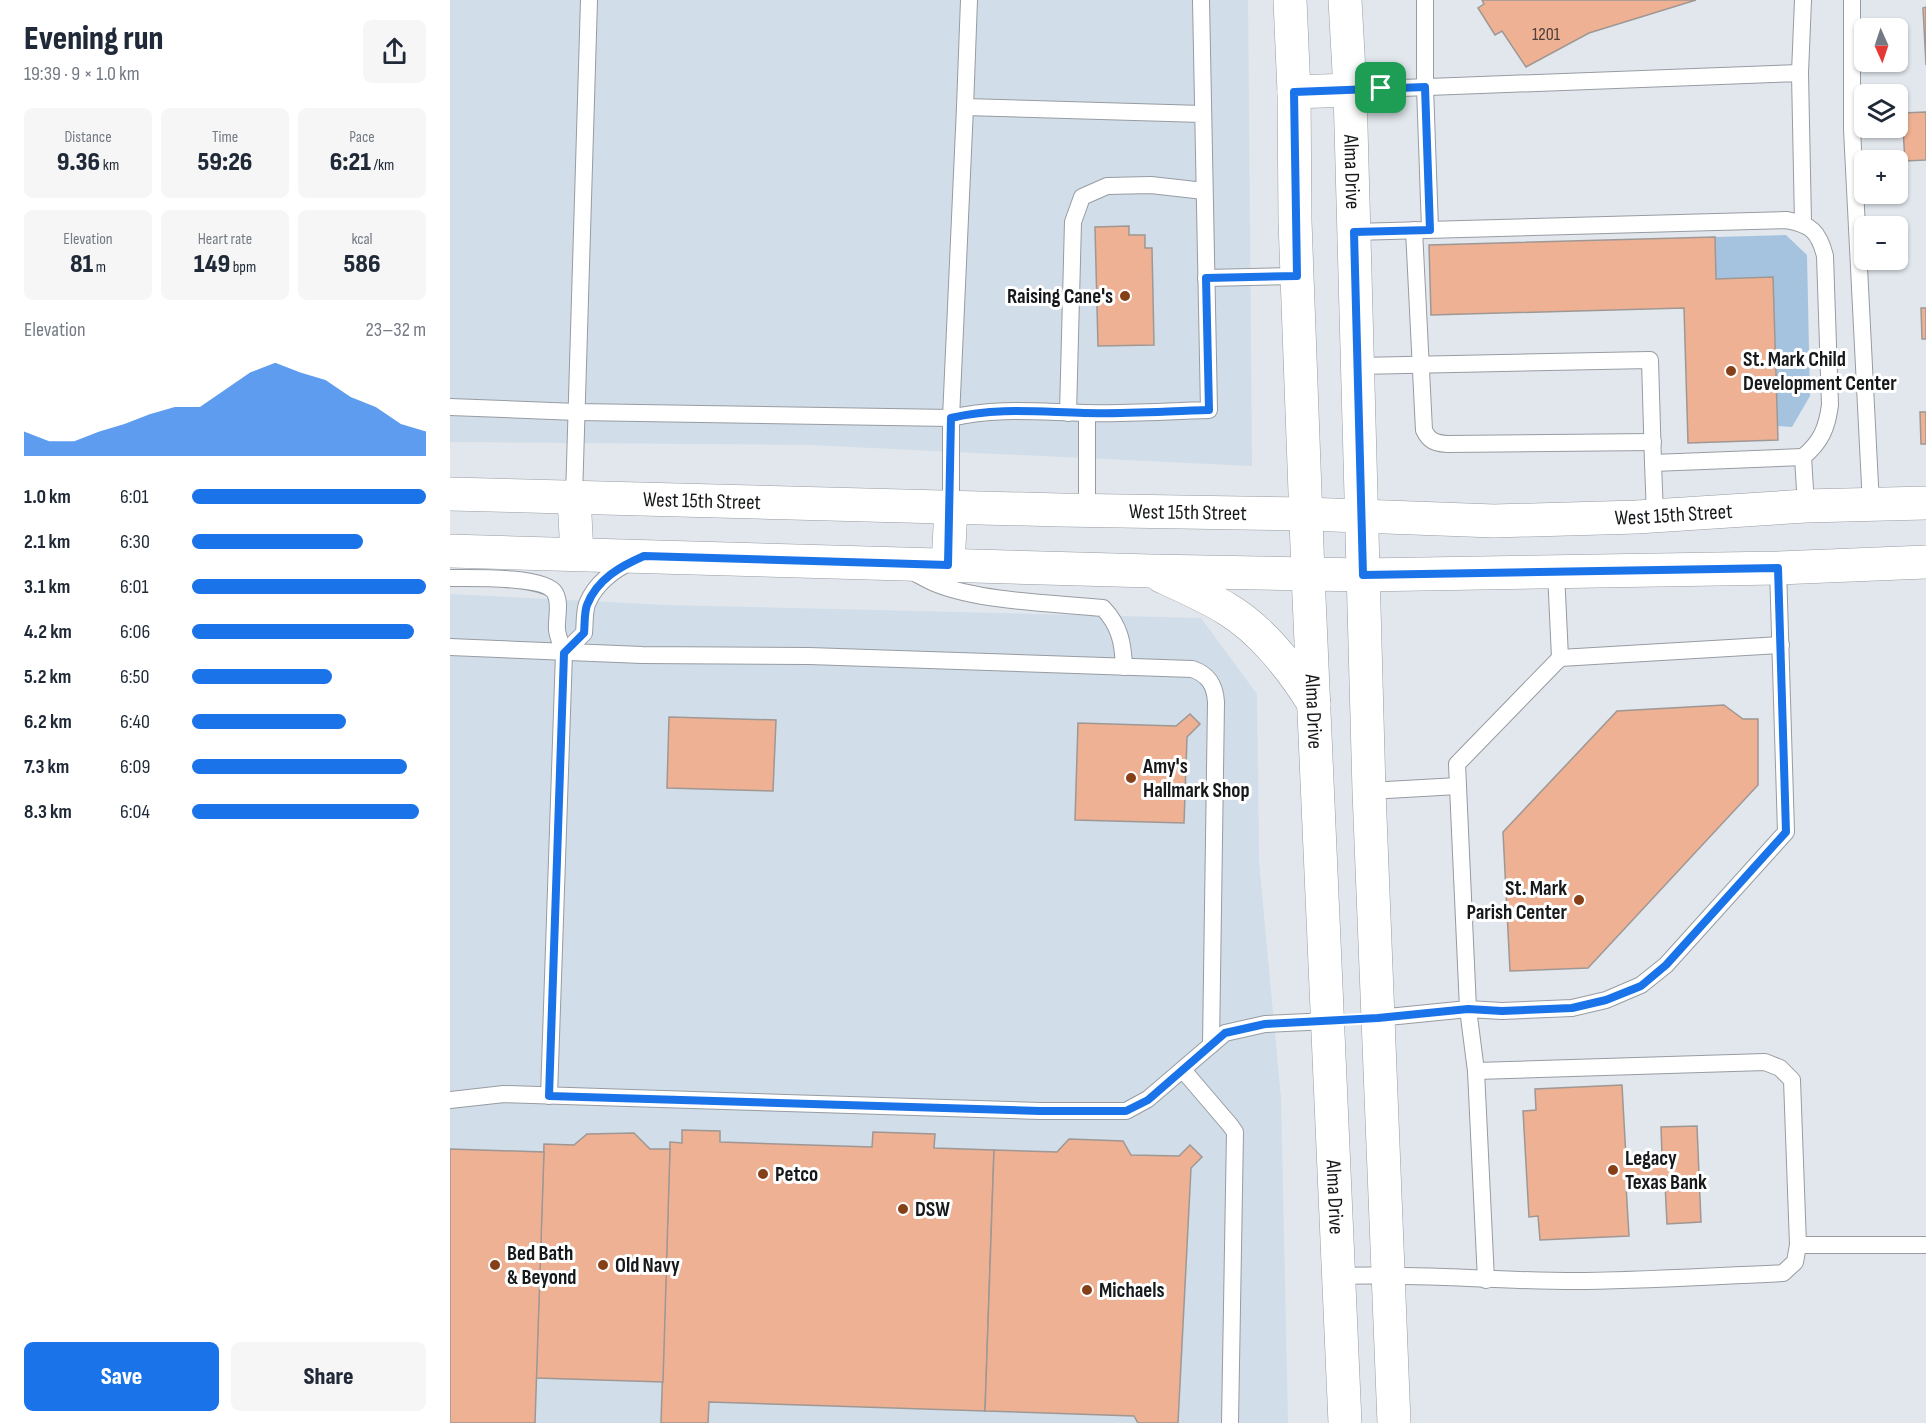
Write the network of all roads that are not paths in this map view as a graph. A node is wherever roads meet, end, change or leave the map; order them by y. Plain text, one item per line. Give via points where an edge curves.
1 (589, 0) edge
2 (969, 0) edge
3 (1201, 0) edge
4 (1290, 0) edge
5 (1345, 0) edge
6 (1425, 0) edge
7 (1803, 0) edge
8 (1852, 0) edge
9 (1800, 73) junction
10 (1425, 87) junction
11 (1350, 90) junction
12 (1294, 92) junction
13 (965, 107) junction
14 (1203, 114) junction
15 (1204, 191) junction
16 (1803, 223) junction
17 (1422, 230) junction
18 (1354, 232) junction
19 (1297, 276) junction
20 (1206, 278) junction
21 (1421, 365) junction
22 (1358, 366) junction
23 (450, 406) edge
24 (577, 412) junction
25 (1068, 412) junction
26 (1087, 413) junction
27 (951, 418) junction
28 (1653, 442) junction
29 (1803, 458) junction
30 (1653, 464) junction
31 (450, 494) edge
32 (574, 497) junction
33 (1926, 503) edge
34 (1871, 505) junction
35 (1806, 506) junction
36 (951, 508) junction
37 (1087, 511) junction
38 (1306, 514) junction
39 (1655, 515) junction
40 (1361, 517) junction
41 (450, 551) edge
42 (577, 554) junction
43 (644, 556) junction
44 (1926, 562) edge
45 (896, 563) junction
46 (948, 565) junction
47 (1778, 568) junction
48 (1151, 571) junction
49 (1556, 572) junction
50 (1308, 574) junction
51 (1363, 575) junction
52 (450, 578) edge
53 (1781, 645) junction
54 (450, 647) edge
55 (564, 653) junction
56 (1560, 658) junction
57 (1124, 667) junction
58 (1314, 704) junction
59 (1458, 786) junction
60 (1369, 791) junction
61 (1468, 1009) junction
62 (1378, 1018) junction
63 (1329, 1021) junction
64 (1211, 1045) junction
65 (1183, 1070) junction
66 (1476, 1071) junction
67 (549, 1096) junction
68 (450, 1100) edge
69 (1798, 1245) junction
70 (1926, 1245) edge
71 (1389, 1274) junction
72 (1339, 1276) junction
73 (1486, 1280) junction
74 (1230, 1423) edge
75 (1345, 1423) edge
76 (1394, 1423) edge

1 - 24 lane
2 - 13 lane
3 - 14 lane
4 - 12 main road, Alma Drive
5 - 11 main road, Alma Drive
6 - 10 lane
7 - 9 lane
8 - 34 lane via 1852,129
9 - 10 lane
9 - 16 lane
10 - 11 lane
10 - 17 lane
11 - 12 main road
11 - 18 main road, Alma Drive
12 - 19 main road, Alma Drive
13 - 14 lane
13 - 27 lane
14 - 15 lane
15 - 20 lane
15 - 25 lane via 1151,185 1107,186 1082,196 1073,222
16 - 17 lane via 1786,220
16 - 29 lane via 1822,243 1825,256 1830,405 1821,438
17 - 18 lane
17 - 21 lane
18 - 22 main road, Alma Drive
19 - 20 lane
19 - 38 main road, Alma Drive
20 - 26 lane via 1209,410
21 - 22 lane
21 - 28 lane via 1424,429 1436,443
21 - 28 lane via 1650,360
22 - 40 main road, Alma Drive
23 - 24 lane
24 - 27 lane
24 - 32 lane
25 - 26 lane
25 - 27 lane via 1010,410
26 - 37 lane
27 - 36 lane
28 - 30 lane
29 - 30 lane
29 - 35 lane
30 - 39 lane
31 - 32 main road, West 15th Street
32 - 36 main road, West 15th Street
32 - 42 main road
33 - 34 main road, West 15th Street
34 - 35 main road, West 15th Street
35 - 39 main road, West 15th Street
36 - 37 main road, West 15th Street
36 - 46 main road
37 - 38 main road, West 15th Street
38 - 40 main road, West 15th Street
38 - 50 main road, Alma Drive
39 - 40 main road, West 15th Street via 1494,521
40 - 51 main road, Alma Drive
41 - 42 main road
42 - 43 main road
43 - 45 main road
43 - 55 lane via 621,566 598,587 587,604 584,633
44 - 47 main road
45 - 46 main road
45 - 57 lane via 961,591 1103,608 1119,631
46 - 48 main road
47 - 49 main road
47 - 53 lane
48 - 50 main road
48 - 58 main road via 1212,600 1246,622 1290,668
49 - 51 main road
49 - 56 lane
50 - 51 main road
50 - 58 main road, Alma Drive
51 - 60 main road, Alma Drive
52 - 55 lane via 522,580 549,586 558,602 557,631
53 - 56 lane
53 - 61 lane via 1786,832 1666,965 1641,986 1572,1008
54 - 55 lane
55 - 57 lane via 809,656
55 - 67 lane
56 - 59 lane via 1457,764
57 - 64 lane via 1192,669 1202,672 1215,692
58 - 63 main road, Alma Drive
59 - 60 lane
59 - 61 lane
60 - 62 main road, Alma Drive
61 - 62 lane
61 - 66 lane
62 - 63 main road
62 - 71 main road, Alma Drive
63 - 64 lane via 1265,1024 1225,1033
63 - 72 main road, Alma Drive
64 - 65 lane
65 - 67 lane via 1148,1100 1126,1111
65 - 74 lane via 1234,1132
66 - 69 lane via 1765,1062 1780,1068 1792,1080
66 - 73 lane
67 - 68 lane via 504,1094
69 - 70 lane
69 - 73 lane via 1795,1262 1783,1273 1586,1281
71 - 72 lane
71 - 73 lane
71 - 76 main road, Alma Drive
72 - 75 main road, Alma Drive

